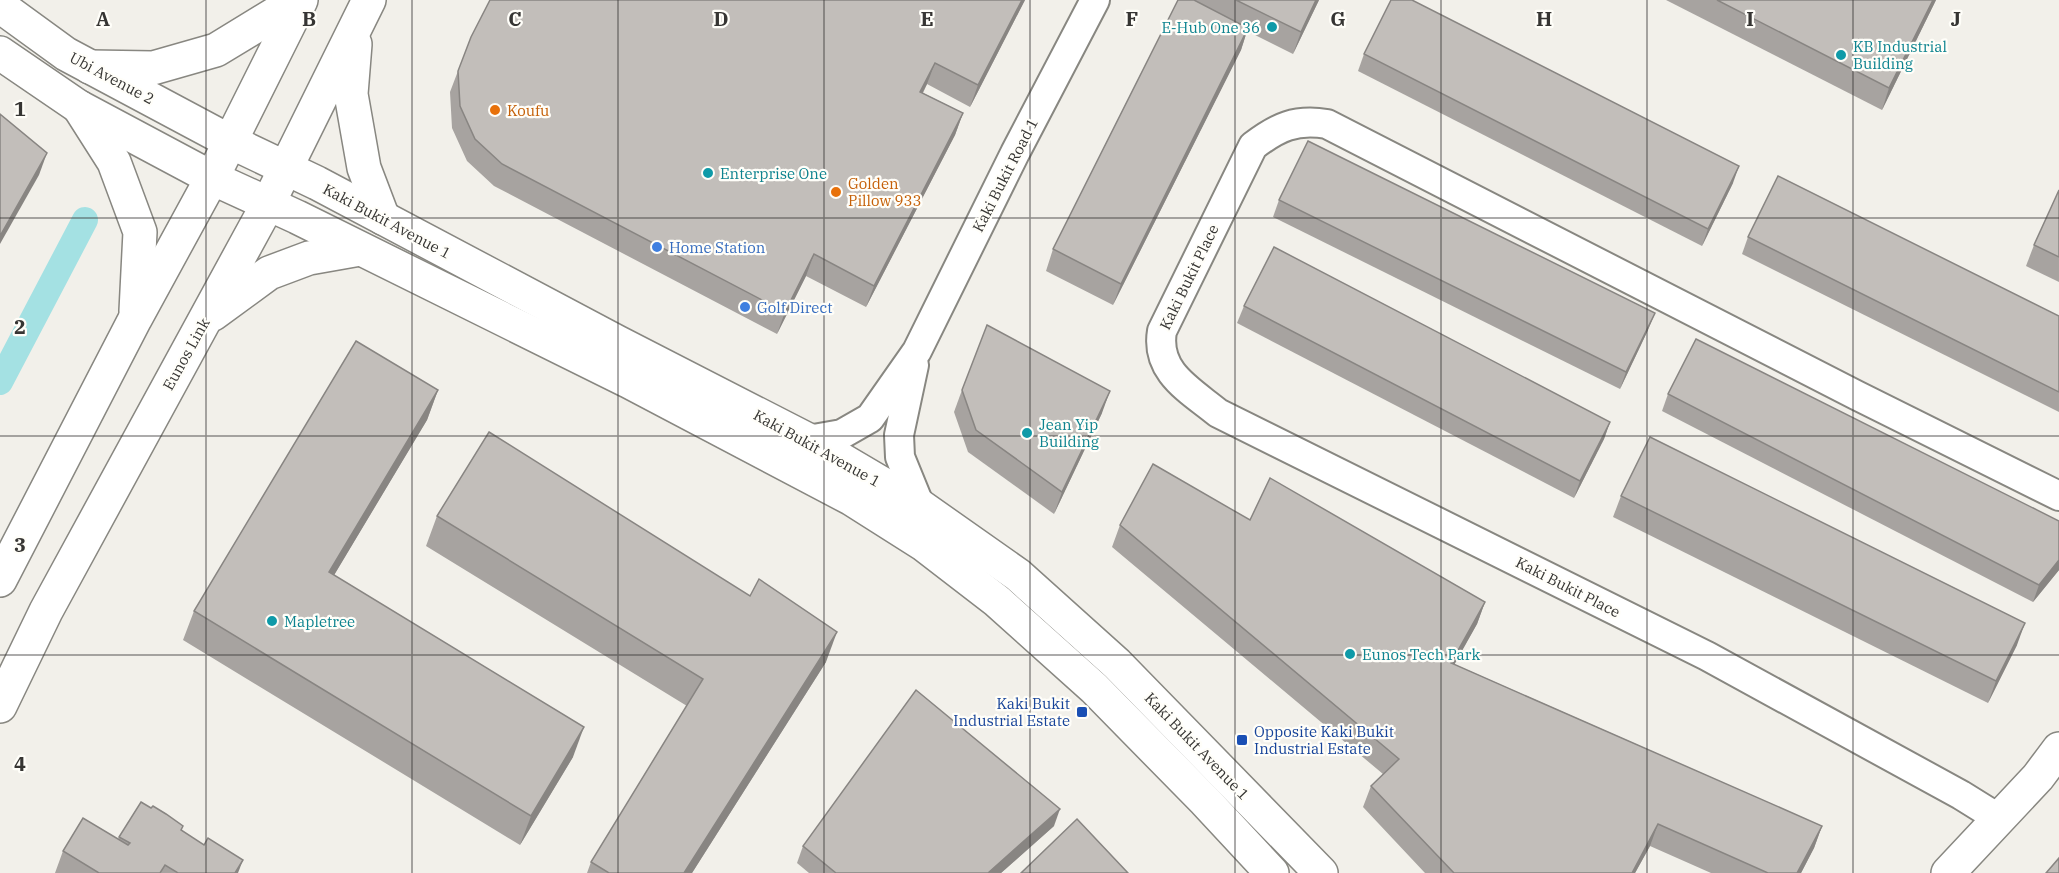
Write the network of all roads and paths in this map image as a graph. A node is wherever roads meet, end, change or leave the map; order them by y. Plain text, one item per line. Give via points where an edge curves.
1 (299, 0) edge
2 (1095, 0) edge
3 (0, 6) edge
4 (363, 14) edge
5 (0, 53) edge
6 (90, 67) junction
7 (79, 107) junction
8 (229, 141) junction
9 (285, 167) junction
10 (212, 178) junction
11 (268, 204) junction
12 (383, 218) junction
13 (360, 249) junction
14 (135, 319) junction
15 (204, 321) junction
16 (918, 351) junction
17 (808, 440) junction
18 (2059, 496) edge
19 (920, 507) junction
20 (0, 580) edge
21 (0, 706) edge
22 (2059, 749) edge
23 (1998, 818) junction
24 (1272, 873) edge
25 (1321, 873) edge
26 (1948, 873) edge

1 - 6 main road via 216,50 153,68
1 - 8 main road
2 - 16 street, Kaki Bukit Road 1
3 - 6 main road, Ubi Avenue 2
4 - 9 main road, Eunos Link
4 - 12 main road via 351,94 364,168
5 - 7 main road
6 - 8 main road, Ubi Avenue 2
7 - 10 main road
7 - 14 main road via 114,162 140,232
8 - 9 main road, Kaki Bukit Avenue 1
8 - 10 main road
9 - 11 main road, Eunos Link
9 - 12 main road, Kaki Bukit Avenue 1
10 - 11 main road, Kaki Bukit Avenue 1
10 - 14 main road
11 - 13 main road, Kaki Bukit Avenue 1
11 - 15 main road, Eunos Link
12 - 17 main road, Kaki Bukit Avenue 1
13 - 15 main road via 309,258 269,273
13 - 24 main road, Kaki Bukit Avenue 1 via 628,381 852,499 923,544 997,602 1094,688
14 - 20 main road
15 - 21 main road, Eunos Link via 46,611
16 - 17 street, Kaki Bukit Road 1 via 870,418 842,434
16 - 19 street, Kaki Bukit Road 1 via 899,435 900,457
17 - 19 main road, Kaki Bukit Avenue 1
18 - 23 street, Kaki Bukit Place via 1327,124 1309,121 1290,125 1253,146 1162,331 1163,360 1178,380 1218,412 1707,656
19 - 25 main road, Kaki Bukit Avenue 1 via 1018,575 1118,664
22 - 23 main road
23 - 26 main road

